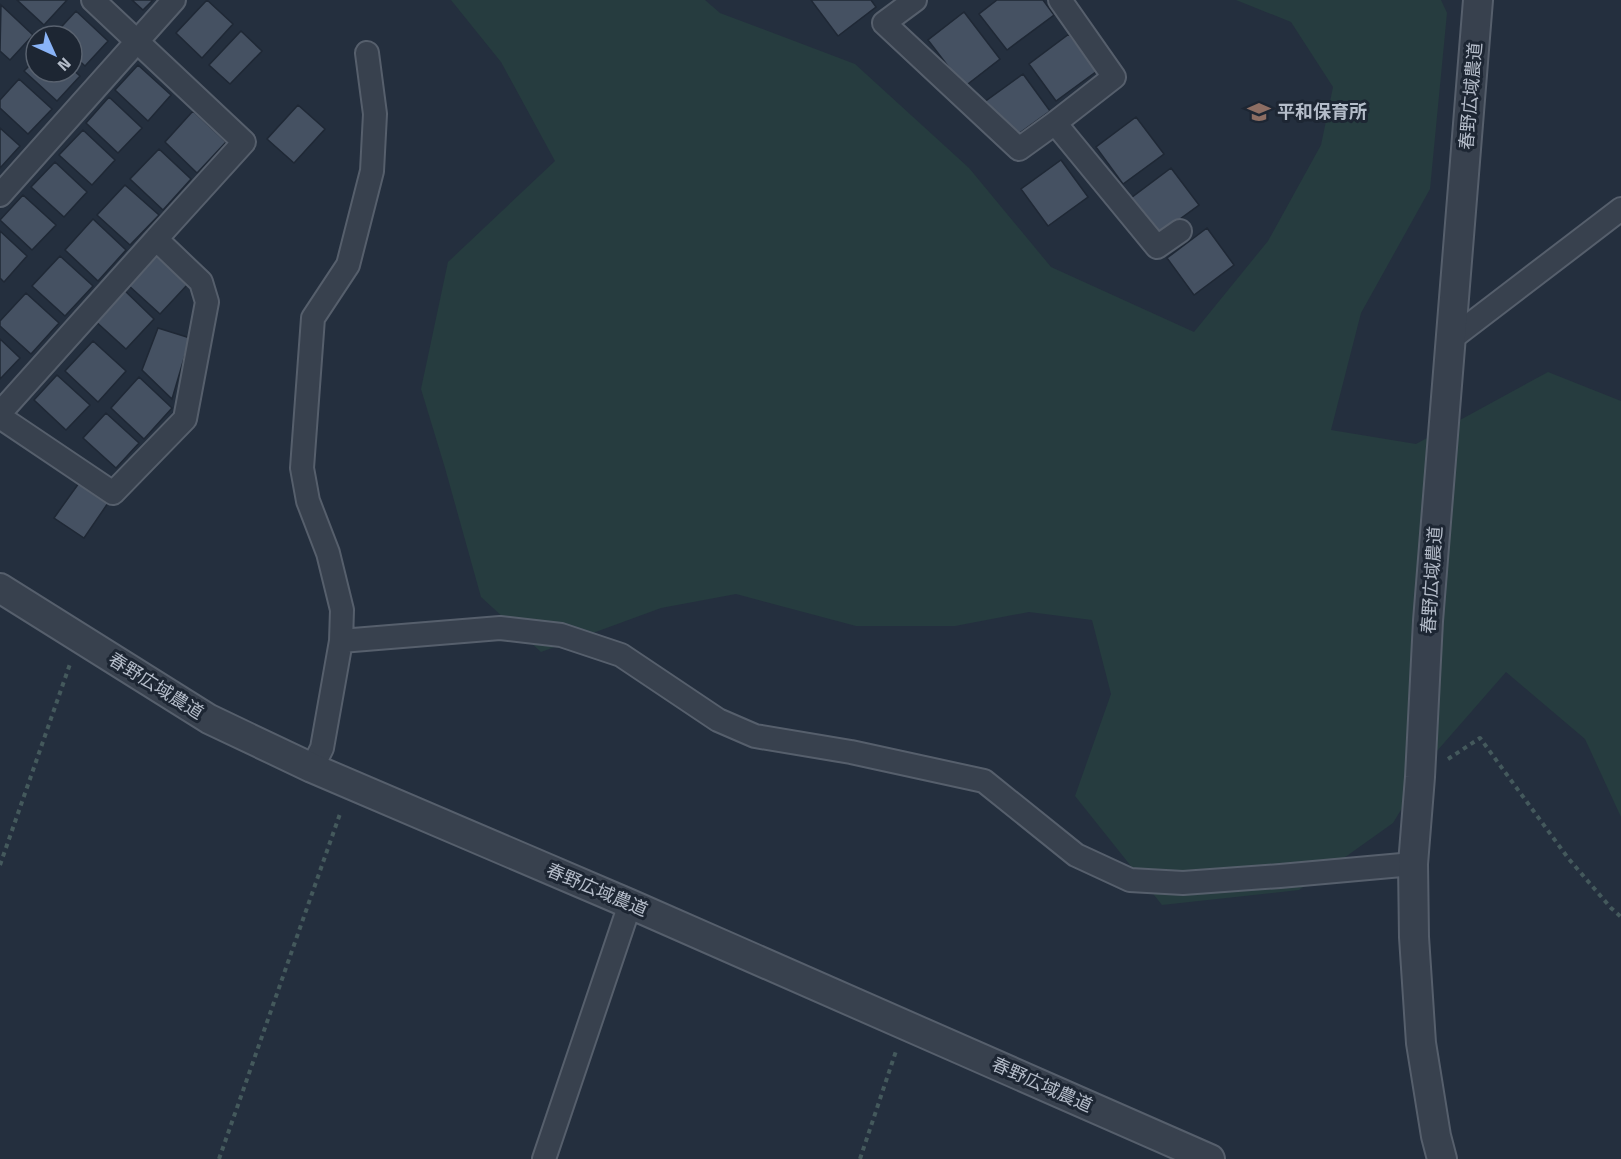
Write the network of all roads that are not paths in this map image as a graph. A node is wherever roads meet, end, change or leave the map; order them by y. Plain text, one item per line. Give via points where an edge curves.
1 (93, 0) edge
2 (174, 0) edge
3 (915, 0) edge
4 (1060, 0) edge
5 (1478, 0) edge
6 (138, 42) junction
7 (366, 52) dead end
8 (1055, 123) junction
9 (0, 195) edge
10 (1621, 209) edge
11 (1180, 231) dead end
12 (156, 239) junction
13 (1451, 339) junction
14 (0, 415) edge
15 (0, 588) edge
16 (341, 641) junction
17 (312, 768) junction
18 (1413, 864) junction
19 (630, 904) junction
20 (1433, 1151) edge
21 (544, 1159) edge
22 (1210, 1159) edge

1 - 6 street
2 - 6 street
3 - 8 street via 884,24 1019,148
4 - 8 street via 1114,77
5 - 13 street, 春野広域農道
6 - 9 street
6 - 12 street via 244,142
7 - 16 street via 375,114 372,171 348,265 313,318 302,468 308,501 328,553 342,610
8 - 11 street via 1157,246
10 - 13 street
12 - 14 street
12 - 14 street via 201,282 207,302 185,419 112,493
13 - 18 street, 春野広域農道
15 - 17 street, 春野広域農道 via 209,719
16 - 17 street via 322,748
16 - 18 street via 500,628 561,635 621,655 718,720 755,736 984,781 1076,855 1131,880 1183,883
17 - 19 street, 春野広域農道
18 - 20 street, 春野広域農道 via 1413,937
19 - 21 street
19 - 22 street, 春野広域農道

